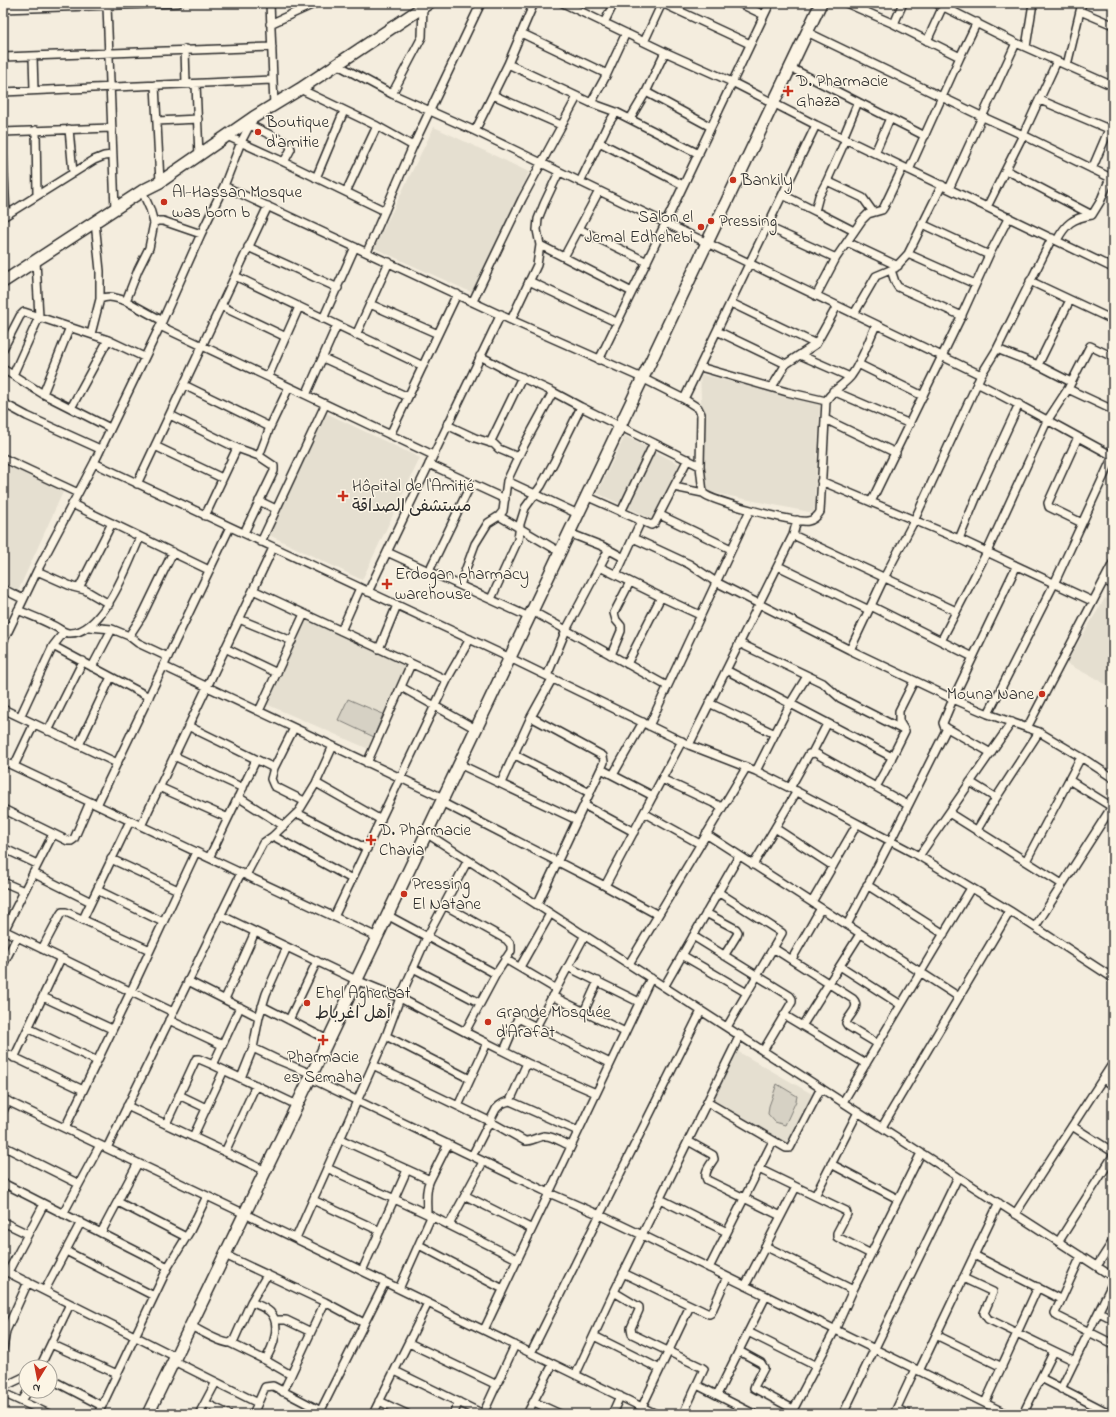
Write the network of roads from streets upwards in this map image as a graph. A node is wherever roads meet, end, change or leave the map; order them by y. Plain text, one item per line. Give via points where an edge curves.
1 (178, 3) edge
2 (270, 3) edge
3 (316, 3) edge
4 (481, 3) edge
5 (534, 3) edge
6 (563, 3) edge
7 (614, 3) edge
8 (739, 3) edge
9 (770, 3) edge
10 (821, 3) edge
11 (846, 3) edge
12 (903, 3) edge
13 (936, 3) edge
14 (1033, 3) edge
15 (1082, 3) edge
16 (117, 4) edge
17 (425, 4) edge
18 (75, 5) edge
19 (107, 6) junction
20 (863, 6) edge
21 (947, 6) edge
22 (3, 8) edge
23 (1080, 11) junction
24 (764, 15) junction
25 (977, 22) junction
26 (604, 23) junction
27 (270, 24) junction
28 (894, 24) junction
29 (1113, 25) edge
30 (807, 32) junction
31 (521, 33) junction
32 (626, 33) junction
33 (927, 41) junction
34 (644, 42) junction
35 (1016, 42) junction
36 (750, 44) junction
37 (272, 47) junction
38 (1026, 47) junction
39 (185, 49) junction
40 (665, 52) junction
41 (109, 53) junction
42 (33, 57) junction
43 (960, 57) junction
44 (3, 58) edge
45 (1058, 61) junction
46 (336, 64) junction
47 (508, 64) junction
48 (1067, 65) junction
49 (791, 68) junction
50 (607, 74) junction
51 (272, 80) junction
52 (732, 82) junction
53 (186, 83) junction
54 (196, 84) junction
55 (155, 85) junction
56 (1113, 86) edge
57 (110, 87) junction
58 (300, 89) junction
59 (34, 90) junction
60 (3, 92) edge
61 (646, 92) junction
62 (392, 94) junction
63 (493, 95) junction
64 (577, 96) junction
65 (942, 97) junction
66 (1040, 100) junction
67 (591, 102) junction
68 (858, 102) junction
69 (773, 104) junction
70 (274, 106) junction
71 (344, 111) junction
72 (430, 111) junction
73 (616, 112) junction
74 (983, 117) junction
75 (890, 118) junction
76 (198, 119) junction
77 (630, 119) junction
78 (1113, 120) edge
79 (157, 121) junction
80 (252, 121) junction
81 (561, 125) junction
82 (816, 125) junction
83 (377, 126) junction
84 (711, 127) junction
85 (111, 128) junction
86 (69, 129) junction
87 (1109, 129) junction
88 (36, 130) junction
89 (475, 131) junction
90 (3, 132) edge
91 (1023, 135) junction
92 (227, 136) junction
93 (925, 136) junction
94 (844, 138) junction
95 (241, 142) junction
96 (599, 142) junction
97 (413, 146) junction
98 (875, 153) junction
99 (3, 154) edge
100 (699, 154) junction
101 (112, 155) junction
102 (199, 156) junction
103 (284, 162) junction
104 (541, 163) junction
105 (906, 168) junction
106 (1092, 169) junction
107 (1006, 170) junction
108 (559, 172) junction
109 (72, 173) junction
110 (316, 178) junction
111 (1112, 178) edge
112 (827, 181) junction
113 (160, 182) junction
114 (580, 182) junction
115 (942, 185) junction
116 (224, 186) junction
117 (683, 186) junction
118 (949, 189) junction
119 (142, 191) junction
120 (599, 191) junction
121 (346, 192) junction
122 (37, 195) junction
123 (783, 195) junction
124 (268, 206) junction
125 (987, 207) junction
126 (115, 209) junction
127 (815, 210) junction
128 (385, 211) junction
129 (873, 212) junction
130 (1092, 215) junction
131 (4, 216) edge
132 (1009, 216) junction
133 (95, 222) junction
134 (154, 223) junction
135 (666, 224) junction
136 (922, 224) junction
137 (768, 227) junction
138 (579, 229) junction
139 (854, 231) junction
140 (201, 234) junction
141 (1054, 239) junction
142 (847, 242) junction
143 (707, 244) junction
144 (540, 245) junction
145 (355, 246) junction
146 (248, 247) junction
147 (366, 252) junction
148 (908, 254) junction
149 (989, 255) junction
150 (564, 258) junction
151 (836, 258) junction
152 (36, 261) junction
153 (389, 262) junction
154 (647, 262) junction
155 (750, 264) junction
156 (898, 266) junction
157 (1113, 268) edge
158 (891, 270) junction
159 (235, 276) junction
160 (529, 281) junction
161 (1030, 281) junction
162 (3, 282) edge
163 (976, 284) junction
164 (338, 288) junction
165 (632, 292) junction
166 (457, 294) junction
167 (816, 296) junction
168 (100, 299) junction
169 (1070, 300) junction
170 (126, 301) junction
171 (473, 301) junction
172 (731, 303) junction
173 (370, 304) junction
174 (221, 306) junction
175 (837, 306) junction
176 (299, 307) junction
177 (501, 314) junction
178 (854, 314) junction
179 (962, 316) junction
180 (39, 317) junction
181 (323, 319) junction
182 (511, 320) junction
183 (1113, 320) edge
184 (616, 322) junction
185 (161, 323) junction
186 (337, 325) junction
187 (876, 325) junction
188 (70, 326) junction
189 (717, 331) junction
190 (91, 334) junction
191 (438, 334) junction
192 (356, 335) junction
193 (286, 337) junction
194 (108, 340) junction
195 (816, 344) junction
196 (202, 346) junction
197 (3, 349) edge
198 (997, 349) junction
199 (800, 355) junction
200 (480, 356) junction
201 (943, 356) junction
202 (144, 357) junction
203 (1113, 357) edge
204 (323, 358) junction
205 (599, 360) junction
206 (786, 364) junction
207 (858, 364) junction
208 (1038, 365) junction
209 (423, 366) junction
210 (700, 367) junction
211 (3, 368) edge
212 (13, 375) junction
213 (981, 376) junction
214 (268, 377) junction
215 (522, 377) junction
216 (850, 377) junction
217 (642, 378) junction
218 (977, 384) junction
219 (184, 385) junction
220 (1069, 385) junction
221 (289, 387) junction
222 (772, 387) junction
223 (833, 391) junction
224 (553, 392) junction
225 (43, 394) junction
226 (306, 395) junction
227 (923, 396) junction
228 (408, 397) junction
229 (684, 399) junction
230 (826, 401) junction
231 (1019, 404) junction
232 (325, 405) junction
233 (4, 406) edge
234 (581, 407) junction
235 (71, 408) junction
236 (1113, 410) edge
237 (170, 416) junction
238 (825, 420) junction
239 (1047, 421) junction
240 (910, 424) junction
241 (448, 425) junction
242 (270, 426) junction
243 (620, 426) junction
244 (110, 428) junction
245 (390, 435) junction
246 (1078, 437) junction
247 (490, 443) junction
248 (654, 443) junction
249 (155, 446) junction
250 (237, 448) junction
251 (100, 449) junction
252 (896, 453) junction
253 (433, 455) junction
254 (259, 456) junction
255 (1113, 456) edge
256 (3, 458) edge
257 (518, 458) junction
258 (688, 459) junction
259 (94, 463) junction
260 (429, 464) junction
261 (700, 466) junction
262 (222, 478) junction
263 (507, 481) junction
264 (821, 481) junction
265 (137, 484) junction
266 (471, 484) junction
267 (674, 487) junction
268 (78, 493) junction
269 (703, 493) junction
270 (535, 494) junction
271 (586, 496) junction
272 (505, 499) junction
273 (259, 501) junction
274 (871, 502) junction
275 (72, 504) junction
276 (276, 509) junction
277 (750, 510) junction
278 (621, 512) junction
279 (578, 514) junction
280 (660, 515) junction
281 (205, 516) junction
282 (499, 516) junction
283 (797, 520) junction
284 (914, 521) junction
285 (641, 522) junction
286 (112, 523) junction
287 (1082, 523) junction
288 (230, 527) junction
289 (519, 528) junction
290 (569, 533) junction
291 (244, 534) junction
292 (793, 535) junction
293 (140, 537) junction
294 (633, 538) junction
295 (959, 539) junction
296 (261, 542) junction
297 (274, 548) junction
298 (609, 549) junction
299 (731, 549) junction
300 (173, 552) junction
301 (388, 552) junction
302 (560, 552) junction
303 (987, 552) junction
304 (624, 558) junction
305 (1113, 562) edge
306 (778, 566) junction
307 (600, 567) junction
308 (1016, 567) junction
309 (209, 570) junction
310 (37, 571) junction
311 (429, 571) junction
312 (616, 575) junction
313 (884, 578) junction
314 (1104, 580) junction
315 (630, 582) junction
316 (716, 582) junction
317 (1054, 584) junction
318 (460, 585) junction
319 (1113, 586) edge
320 (79, 588) junction
321 (360, 588) junction
322 (3, 589) edge
323 (253, 590) junction
324 (368, 592) junction
325 (661, 597) junction
326 (23, 599) junction
327 (491, 599) junction
328 (1092, 601) junction
329 (759, 603) junction
330 (109, 604) junction
331 (397, 605) junction
332 (870, 608) junction
333 (18, 610) junction
334 (956, 611) junction
335 (304, 614) junction
336 (530, 614) junction
337 (700, 615) junction
338 (239, 619) junction
339 (6, 626) edge
340 (89, 627) junction
341 (112, 629) junction
342 (566, 630) junction
343 (341, 631) junction
344 (64, 632) junction
345 (129, 636) junction
346 (470, 639) junction
347 (292, 641) junction
348 (941, 641) junction
349 (3, 642) edge
350 (739, 642) junction
351 (53, 646) junction
352 (226, 648) junction
353 (379, 649) junction
354 (850, 650) junction
355 (610, 655) junction
356 (168, 657) junction
357 (973, 657) junction
358 (510, 658) junction
359 (82, 661) junction
360 (411, 664) junction
361 (627, 664) junction
362 (92, 666) junction
363 (164, 666) junction
364 (726, 670) junction
365 (277, 672) junction
366 (111, 676) junction
367 (807, 676) junction
368 (549, 677) junction
369 (447, 680) junction
370 (914, 681) junction
371 (207, 686) junction
372 (667, 686) junction
373 (401, 687) junction
374 (149, 697) junction
375 (953, 700) junction
376 (709, 703) junction
377 (790, 704) junction
378 (435, 707) junction
379 (3, 709) edge
380 (259, 711) junction
381 (988, 714) junction
382 (20, 717) junction
383 (532, 717) junction
384 (1012, 722) junction
385 (34, 724) junction
386 (646, 724) junction
387 (827, 724) junction
388 (188, 726) junction
389 (294, 728) junction
390 (476, 728) junction
391 (947, 728) junction
392 (1028, 728) junction
393 (48, 731) junction
394 (905, 732) junction
395 (1038, 732) junction
396 (775, 734) junction
397 (685, 743) junction
398 (79, 745) junction
399 (333, 746) junction
400 (812, 753) junction
401 (991, 753) junction
402 (515, 754) junction
403 (174, 756) junction
404 (892, 757) junction
405 (1081, 757) junction
406 (256, 760) junction
407 (3, 761) edge
408 (117, 763) junction
409 (367, 763) junction
410 (459, 764) junction
411 (14, 766) junction
412 (274, 768) junction
413 (746, 768) junction
414 (601, 769) junction
415 (756, 772) junction
416 (613, 775) junction
417 (400, 778) junction
418 (1113, 778) edge
419 (662, 779) junction
420 (1069, 780) junction
421 (970, 782) junction
422 (316, 783) junction
423 (501, 783) junction
424 (159, 787) junction
425 (876, 787) junction
426 (243, 788) junction
427 (793, 790) junction
428 (590, 793) junction
429 (653, 796) junction
430 (238, 797) junction
431 (996, 798) junction
432 (442, 800) junction
433 (304, 801) junction
434 (90, 802) junction
435 (97, 805) junction
436 (584, 805) junction
437 (908, 805) junction
438 (1112, 806) edge
439 (722, 807) junction
440 (3, 809) edge
441 (297, 812) junction
442 (644, 813) junction
443 (949, 813) junction
444 (228, 818) junction
445 (130, 820) junction
446 (381, 820) junction
447 (577, 820) junction
448 (857, 824) junction
449 (141, 826) junction
450 (284, 826) junction
451 (775, 828) junction
452 (977, 830) junction
453 (634, 832) junction
454 (426, 833) junction
455 (53, 834) junction
456 (706, 834) junction
457 (273, 836) junction
458 (890, 842) junction
459 (700, 844) junction
460 (3, 848) edge
461 (367, 849) junction
462 (196, 852) junction
463 (739, 856) junction
464 (918, 856) junction
465 (209, 858) junction
466 (112, 859) junction
467 (468, 860) junction
468 (1026, 861) junction
469 (557, 862) junction
470 (37, 864) junction
471 (753, 865) junction
472 (833, 866) junction
473 (33, 873) junction
474 (243, 874) junction
475 (352, 879) junction
476 (3, 882) edge
477 (1062, 884) junction
478 (605, 886) junction
479 (867, 886) junction
480 (971, 888) junction
481 (97, 890) junction
482 (178, 890) junction
483 (24, 891) junction
484 (718, 892) junction
485 (91, 902) junction
486 (812, 902) junction
487 (444, 905) junction
488 (537, 905) junction
489 (821, 908) junction
490 (1010, 911) junction
491 (706, 913) junction
492 (550, 914) junction
493 (220, 915) junction
494 (387, 915) junction
495 (658, 915) junction
496 (334, 917) junction
497 (83, 919) junction
498 (163, 922) junction
499 (846, 925) junction
500 (1035, 926) junction
501 (4, 930) edge
502 (255, 932) junction
503 (860, 934) junction
504 (944, 934) junction
505 (585, 936) junction
506 (693, 936) junction
507 (18, 937) junction
508 (377, 937) junction
509 (427, 937) junction
510 (287, 947) junction
511 (773, 948) junction
512 (42, 949) junction
513 (150, 950) junction
514 (682, 955) junction
515 (724, 956) junction
516 (61, 958) junction
517 (506, 959) junction
518 (792, 959) junction
519 (317, 961) junction
520 (629, 964) junction
521 (3, 965) edge
522 (840, 966) junction
523 (520, 967) junction
524 (568, 967) junction
525 (413, 968) junction
526 (920, 972) junction
527 (496, 974) junction
528 (757, 976) junction
529 (650, 978) junction
530 (1113, 978) edge
531 (356, 980) junction
532 (188, 981) junction
533 (598, 982) junction
534 (829, 983) junction
535 (664, 987) junction
536 (131, 991) junction
537 (554, 993) junction
538 (747, 993) junction
539 (43, 997) junction
540 (959, 997) junction
541 (400, 998) junction
542 (225, 999) junction
543 (639, 1002) junction
544 (480, 1003) junction
545 (901, 1005) junction
546 (262, 1006) junction
547 (240, 1007) junction
548 (701, 1011) junction
549 (173, 1012) junction
550 (584, 1012) junction
551 (784, 1015) junction
552 (259, 1018) junction
553 (169, 1020) junction
554 (289, 1020) junction
555 (802, 1026) junction
556 (536, 1027) junction
557 (727, 1027) junction
558 (28, 1028) junction
559 (112, 1029) junction
560 (464, 1032) junction
561 (625, 1032) junction
562 (740, 1035) junction
563 (386, 1036) junction
564 (328, 1040) junction
565 (487, 1043) junction
566 (878, 1044) junction
567 (222, 1046) junction
568 (253, 1048) junction
569 (504, 1051) junction
570 (763, 1051) junction
571 (3, 1052) edge
572 (14, 1058) junction
573 (97, 1061) junction
574 (527, 1063) junction
575 (610, 1063) junction
576 (1113, 1063) edge
577 (213, 1064) junction
578 (866, 1064) junction
579 (373, 1065) junction
580 (224, 1070) junction
581 (311, 1076) junction
582 (241, 1078) junction
583 (470, 1079) junction
584 (1103, 1079) junction
585 (256, 1085) junction
586 (1113, 1085) edge
587 (821, 1088) junction
588 (83, 1090) junction
589 (596, 1093) junction
590 (178, 1095) junction
591 (5, 1100) edge
592 (357, 1101) junction
593 (510, 1101) junction
594 (707, 1102) junction
595 (843, 1102) junction
596 (297, 1105) junction
597 (127, 1106) junction
598 (458, 1106) junction
599 (206, 1108) junction
600 (3, 1111) edge
601 (858, 1112) junction
602 (489, 1122) junction
603 (166, 1124) junction
604 (1072, 1126) junction
605 (882, 1127) junction
606 (65, 1128) junction
607 (578, 1131) junction
608 (193, 1137) junction
609 (340, 1139) junction
610 (688, 1141) junction
611 (774, 1141) junction
612 (448, 1144) junction
613 (100, 1145) junction
614 (3, 1146) edge
615 (571, 1146) junction
616 (107, 1148) junction
617 (225, 1152) junction
618 (1113, 1152) edge
619 (921, 1153) junction
620 (472, 1156) junction
621 (1113, 1156) edge
622 (483, 1162) junction
623 (138, 1163) junction
624 (832, 1164) junction
625 (327, 1168) junction
626 (759, 1168) junction
627 (407, 1170) junction
628 (266, 1171) junction
629 (958, 1177) junction
630 (430, 1180) junction
631 (3, 1183) edge
632 (79, 1184) junction
633 (796, 1187) junction
634 (549, 1193) junction
635 (207, 1196) junction
636 (466, 1196) junction
637 (815, 1196) junction
638 (395, 1198) junction
639 (744, 1198) junction
640 (660, 1199) junction
641 (898, 1199) junction
642 (313, 1200) junction
643 (118, 1202) junction
644 (999, 1203) junction
645 (44, 1204) junction
646 (63, 1214) junction
647 (245, 1214) junction
648 (1015, 1214) junction
649 (429, 1215) junction
650 (600, 1215) junction
651 (781, 1216) junction
652 (3, 1222) edge
653 (80, 1222) junction
654 (449, 1225) junction
655 (532, 1229) junction
656 (380, 1230) junction
657 (728, 1232) junction
658 (101, 1233) junction
659 (28, 1234) junction
660 (642, 1235) junction
661 (186, 1237) junction
662 (296, 1238) junction
663 (1059, 1241) junction
664 (1113, 1241) edge
665 (419, 1245) junction
666 (765, 1246) junction
667 (66, 1251) junction
668 (871, 1254) junction
669 (225, 1255) junction
670 (974, 1255) junction
671 (1081, 1256) junction
672 (517, 1260) junction
673 (1097, 1266) junction
674 (168, 1267) junction
675 (709, 1268) junction
676 (5, 1271) edge
677 (362, 1271) junction
678 (623, 1273) junction
679 (267, 1275) junction
680 (727, 1277) junction
681 (1113, 1277) edge
682 (963, 1278) junction
683 (28, 1282) junction
684 (385, 1282) junction
685 (1113, 1282) edge
686 (745, 1286) junction
687 (1038, 1287) junction
688 (399, 1289) junction
689 (503, 1289) junction
690 (45, 1290) junction
691 (853, 1290) junction
692 (614, 1292) junction
693 (154, 1296) junction
694 (766, 1296) junction
695 (1060, 1299) junction
696 (251, 1302) junction
697 (325, 1302) junction
698 (428, 1303) junction
699 (70, 1304) junction
700 (690, 1306) junction
701 (1099, 1312) junction
702 (1113, 1319) edge
703 (275, 1320) junction
704 (364, 1323) junction
705 (191, 1326) junction
706 (484, 1330) junction
707 (835, 1330) junction
708 (4, 1332) edge
709 (311, 1332) junction
710 (748, 1332) junction
711 (1018, 1332) junction
712 (1089, 1332) junction
713 (134, 1336) junction
714 (594, 1336) junction
715 (936, 1336) junction
716 (230, 1342) junction
717 (409, 1343) junction
718 (51, 1344) junction
719 (1113, 1344) edge
720 (515, 1345) junction
721 (3, 1349) edge
722 (874, 1349) junction
723 (738, 1350) junction
724 (669, 1351) junction
725 (1054, 1351) junction
726 (531, 1353) junction
727 (44, 1359) edge
728 (175, 1359) junction
729 (265, 1360) junction
730 (1075, 1361) junction
731 (553, 1364) junction
732 (816, 1366) junction
733 (1002, 1367) junction
734 (1113, 1368) edge
735 (660, 1369) junction
736 (917, 1370) junction
737 (394, 1371) junction
738 (1113, 1372) edge
739 (117, 1374) junction
740 (576, 1374) junction
741 (291, 1375) junction
742 (1041, 1378) junction
743 (18, 1380) edge
744 (216, 1382) junction
745 (58, 1383) edge
746 (497, 1385) junction
747 (697, 1385) junction
748 (3, 1387) edge
749 (1062, 1389) junction
750 (283, 1392) junction
751 (3, 1393) edge
752 (717, 1395) junction
753 (620, 1396) junction
754 (22, 1401) joint
755 (379, 1401) junction
756 (459, 1402) junction
757 (534, 1402) junction
758 (205, 1403) junction
759 (258, 1403) junction
760 (985, 1403) junction
761 (102, 1406) junction
762 (642, 1407) junction
763 (895, 1411) edge
764 (792, 1412) edge
765 (320, 1413) edge
766 (49, 1414) edge
767 (98, 1414) edge
768 (148, 1414) edge
769 (199, 1414) edge
770 (228, 1414) edge
771 (253, 1414) edge
772 (373, 1414) edge
773 (407, 1414) edge
774 (453, 1414) edge
775 (483, 1414) edge
776 (528, 1414) edge
777 (560, 1414) edge
778 (612, 1414) edge
779 (656, 1414) edge
780 (683, 1414) edge
781 (754, 1414) edge
782 (843, 1414) edge
783 (908, 1414) edge
784 (1005, 1414) edge
785 (1023, 1414) edge
786 (1111, 1414) edge

1 - 16 street
2 - 27 street
3 - 27 street
4 - 72 street
5 - 31 street
6 - 26 street
7 - 26 street
8 - 24 street
9 - 24 street
10 - 30 street
11 - 20 street
12 - 28 street
13 - 21 street
14 - 38 street
15 - 23 street
16 - 19 street
17 - 46 street
17 - 62 street via 422,37
18 - 19 street
18 - 22 street
19 - 41 street
20 - 28 street
21 - 25 street
21 - 33 street
23 - 29 street
23 - 48 street
24 - 36 street
25 - 35 street
25 - 43 street
26 - 32 street
27 - 37 street
28 - 33 street
30 - 49 street
30 - 65 street
31 - 47 street
31 - 50 street
32 - 34 street
32 - 50 street
33 - 43 street
34 - 36 street via 662,3
34 - 40 street
35 - 38 street
35 - 74 street
36 - 52 street
37 - 39 street
37 - 51 street
38 - 45 street
39 - 41 street
39 - 53 street
40 - 52 street
40 - 61 street
41 - 42 street
41 - 57 street
42 - 44 street
42 - 59 street
43 - 65 street
45 - 48 street
45 - 66 street
46 - 58 street
46 - 62 street
47 - 63 street
47 - 64 street
48 - 56 street
49 - 68 street
49 - 69 street
50 - 67 street
51 - 54 street
51 - 70 street
52 - 69 street
52 - 84 street
53 - 54 street
53 - 55 street
54 - 76 street
55 - 57 street
55 - 79 street
57 - 59 street
57 - 85 street
58 - 70 street
58 - 71 street
59 - 60 street
61 - 77 street
61 - 84 street
62 - 72 street
63 - 81 street
63 - 89 street
64 - 67 street
64 - 81 street
65 - 74 street
65 - 93 street
66 - 87 street
66 - 91 street
67 - 73 street
68 - 75 street
68 - 94 street
69 - 82 street
69 - 143 street
70 - 80 street
71 - 83 street
71 - 110 street
72 - 89 street
72 - 97 street
73 - 77 street
73 - 96 street
74 - 91 street
74 - 118 street
75 - 93 street
75 - 98 street
76 - 79 street
76 - 102 street
77 - 100 street
78 - 87 street
79 - 113 street
80 - 92 street
80 - 95 street
80 - 103 street via 288,144 291,149
81 - 104 street
82 - 94 street
82 - 123 street
83 - 97 street
83 - 121 street
84 - 100 street
85 - 86 street
85 - 101 street
86 - 88 street
86 - 109 street
87 - 106 street
88 - 90 street
88 - 122 street
89 - 104 street
91 - 106 street
91 - 107 street
92 - 95 street
92 - 102 street
93 - 105 street
94 - 98 street
94 - 112 street
95 - 103 street
95 - 116 street
96 - 114 street
96 - 117 street
97 - 128 street
98 - 105 street
99 - 131 street
100 - 117 street
101 - 109 street via 99,157
101 - 126 street
102 - 113 street
103 - 110 street
104 - 108 street
104 - 171 street
105 - 115 street
105 - 129 street via 884,208
106 - 111 street
107 - 125 street
107 - 130 street
108 - 114 street
108 - 144 street via 538,219
109 - 122 street
110 - 121 street
111 - 130 street
112 - 127 street
112 - 129 street via 863,198
113 - 119 street
114 - 120 street
115 - 118 street
115 - 136 street
116 - 124 street
116 - 140 street
117 - 135 street
118 - 125 street
119 - 126 street
119 - 134 street
120 - 135 street
120 - 138 street
121 - 128 street
122 - 131 street
123 - 127 street
123 - 137 street
124 - 145 street
124 - 146 street
125 - 132 street
126 - 133 street
127 - 139 street
128 - 147 street
129 - 139 street via 862,220
130 - 141 street via 1080,217 1068,224
132 - 141 street
132 - 149 street
133 - 152 street
133 - 168 street
134 - 140 street via 163,221
134 - 170 street via 149,248
135 - 143 street
135 - 154 street
136 - 148 street
136 - 149 street
137 - 151 street
137 - 155 street
138 - 150 street
138 - 154 street
139 - 142 street
140 - 185 street
141 - 157 street
141 - 161 street
142 - 151 street
142 - 156 street
143 - 155 street
143 - 217 street
144 - 150 street
144 - 160 street via 537,265
145 - 147 street
145 - 164 street
146 - 159 street
146 - 164 street
147 - 153 street
148 - 156 street
148 - 163 street
149 - 163 street
150 - 165 street
151 - 167 street
152 - 162 street
152 - 180 street
153 - 166 street
153 - 173 street
154 - 165 street
155 - 167 street
155 - 172 street
156 - 158 street
158 - 178 street via 876,276
158 - 179 street via 898,286
159 - 174 street
159 - 176 street
160 - 182 street
160 - 184 street
161 - 169 street
161 - 198 street
163 - 179 street
164 - 181 street
165 - 184 street
166 - 171 street
166 - 191 street
167 - 175 street
168 - 170 street via 113,296
168 - 190 street
169 - 183 street
169 - 208 street
170 - 185 street
171 - 177 street
172 - 189 street
172 - 195 street
173 - 191 street
173 - 192 street
174 - 193 street
174 - 196 street
175 - 178 street
175 - 195 street
176 - 181 street
176 - 193 street
177 - 182 street
177 - 200 street
178 - 187 street
179 - 201 street
180 - 188 street
180 - 197 street via 22,313
180 - 212 street
181 - 186 street
182 - 205 street
184 - 205 street
185 - 196 street
185 - 202 street
186 - 192 street
186 - 204 street
187 - 201 street
187 - 207 street
188 - 190 street
188 - 225 street
189 - 206 street
189 - 210 street
190 - 194 street
191 - 209 street
192 - 209 street
193 - 214 street
194 - 202 street
194 - 235 street
195 - 199 street
196 - 214 street
196 - 219 street
198 - 208 street
198 - 213 street
199 - 206 street
199 - 216 street
200 - 215 street
200 - 241 street
201 - 213 street
201 - 227 street
202 - 244 street
203 - 220 street via 1090,346
204 - 226 street
204 - 228 street
205 - 217 street
206 - 222 street
207 - 216 street
207 - 227 street
208 - 220 street
209 - 228 street
210 - 222 street
210 - 229 street
211 - 212 street
212 - 225 street
213 - 218 street
214 - 221 street
215 - 224 street
215 - 247 street
216 - 223 street
217 - 229 street
217 - 243 street
218 - 231 street
218 - 284 street
219 - 237 street
219 - 242 street
220 - 236 street
220 - 239 street
221 - 226 street
221 - 242 street
222 - 230 street
223 - 230 street
223 - 240 street
224 - 234 street
224 - 257 street
225 - 235 street
226 - 232 street
227 - 240 street
228 - 245 street
229 - 261 street via 698,408 701,414
230 - 238 street
231 - 239 street
231 - 295 street
232 - 245 street
232 - 276 street
233 - 251 street
234 - 243 street
234 - 270 street
235 - 244 street
237 - 249 street
237 - 250 street
238 - 252 street
238 - 264 street
239 - 246 street
239 - 303 street
240 - 252 street
241 - 247 street
241 - 253 street
242 - 254 street
243 - 248 street
243 - 271 street
244 - 251 street
245 - 253 street
246 - 255 street
246 - 287 street via 1048,503 1049,507
247 - 257 street
248 - 258 street
248 - 278 street
249 - 262 street
249 - 265 street
250 - 254 street
250 - 262 street
251 - 259 street
252 - 274 street
253 - 260 street
254 - 273 street via 274,466
255 - 287 street
256 - 268 street
257 - 263 street
258 - 261 street
258 - 267 street
259 - 265 street
259 - 268 street
260 - 266 street
260 - 301 street
261 - 269 street
262 - 281 street
263 - 270 street
263 - 272 street
264 - 274 street
264 - 283 street via 818,517 807,522
265 - 281 street
266 - 272 street
266 - 311 street
267 - 269 street
267 - 280 street
268 - 275 street
269 - 277 street via 710,499
270 - 279 street
270 - 289 street via 525,508
271 - 278 street
271 - 279 street
272 - 282 street via 503,511
273 - 276 street
273 - 291 street
274 - 284 street
275 - 286 street
275 - 310 street
276 - 296 street
277 - 283 street
277 - 299 street
278 - 285 street
279 - 290 street
280 - 285 street via 652,525
280 - 299 street
281 - 288 street
282 - 289 street
282 - 318 street via 488,523 475,544
283 - 292 street
284 - 295 street
284 - 313 street
285 - 294 street
286 - 293 street
286 - 320 street
287 - 317 street
288 - 291 street
288 - 309 street
289 - 302 street
289 - 327 street via 518,540
290 - 298 street
290 - 302 street
291 - 296 street
292 - 306 street
292 - 313 street
293 - 300 street
293 - 330 street
294 - 304 street
294 - 316 street via 689,564
295 - 303 street
296 - 297 street
297 - 321 street
297 - 323 street
298 - 304 street
298 - 307 street
299 - 316 street
300 - 309 street
300 - 345 street via 142,616
301 - 311 street
301 - 324 street
302 - 336 street
303 - 308 street
303 - 334 street
304 - 312 street
305 - 314 street
306 - 329 street
306 - 332 street
307 - 312 street
307 - 342 street
308 - 317 street
308 - 357 street
309 - 356 street
310 - 320 street
310 - 326 street
311 - 318 street
312 - 315 street
313 - 332 street
313 - 334 street
314 - 319 street
314 - 328 street
315 - 325 street
315 - 355 street via 614,613 621,631
316 - 329 street
316 - 337 street
317 - 328 street
317 - 381 street
318 - 327 street
320 - 330 street
321 - 324 street
321 - 343 street
322 - 326 street
323 - 335 street
323 - 338 street
324 - 331 street
325 - 337 street
325 - 361 street
326 - 333 street
327 - 336 street
328 - 392 street
329 - 350 street
329 - 354 street
330 - 340 street
331 - 346 street
331 - 353 street
332 - 348 street
332 - 354 street
333 - 339 street
333 - 344 street
334 - 348 street
335 - 343 street
335 - 347 street
336 - 342 street
336 - 358 street
337 - 372 street
338 - 347 street
338 - 352 street
339 - 349 street
340 - 341 street
340 - 344 street via 77,632
341 - 345 street
341 - 362 street
342 - 355 street
342 - 368 street
343 - 353 street
344 - 351 street
345 - 356 street
346 - 358 street
346 - 369 street
347 - 365 street
348 - 357 street
350 - 364 street
350 - 367 street
351 - 359 street
351 - 382 street
352 - 365 street
352 - 371 street
353 - 360 street
354 - 370 street
355 - 361 street
356 - 363 street
357 - 375 street
358 - 368 street
358 - 390 street
359 - 362 street
359 - 393 street
360 - 369 street
360 - 373 street
361 - 372 street
362 - 366 street
363 - 371 street
363 - 374 street
364 - 376 street
364 - 377 street
365 - 380 street
366 - 374 street
366 - 398 street
367 - 377 street
367 - 394 street via 822,683 840,698
368 - 383 street
368 - 386 street
369 - 378 street
370 - 375 street
370 - 394 street via 899,711 899,721
371 - 380 street
371 - 388 street
372 - 386 street
373 - 378 street
373 - 409 street
374 - 408 street
375 - 381 street
375 - 391 street via 943,723
376 - 396 street
376 - 397 street
377 - 387 street
377 - 396 street
378 - 390 street
378 - 417 street
379 - 382 street
380 - 389 street
381 - 384 street
382 - 385 street
383 - 402 street
383 - 414 street via 603,756
384 - 392 street
384 - 401 street
385 - 393 street
385 - 411 street
386 - 397 street
386 - 416 street
387 - 400 street
387 - 404 street
388 - 403 street
388 - 406 street
389 - 399 street
389 - 412 street
390 - 410 street
391 - 401 street
391 - 437 street
392 - 395 street
393 - 398 street
394 - 404 street
395 - 405 street
395 - 431 street
396 - 415 street
397 - 413 street
397 - 419 street
398 - 408 street
399 - 409 street
399 - 422 street
400 - 425 street
400 - 427 street via 809,754
401 - 421 street
402 - 423 street
402 - 428 street
403 - 424 street
403 - 426 street
404 - 425 street
405 - 418 street
405 - 420 street
406 - 412 street
406 - 426 street
407 - 411 street
408 - 435 street
409 - 417 street
410 - 423 street
410 - 432 street
411 - 434 street
412 - 433 street via 271,779 274,786
413 - 415 street
413 - 439 street
414 - 416 street
414 - 428 street
415 - 427 street
416 - 429 street
417 - 432 street
417 - 446 street
419 - 429 street
419 - 439 street
420 - 438 street
420 - 468 street
421 - 431 street
421 - 443 street
422 - 433 street
422 - 446 street
423 - 447 street
424 - 444 street
424 - 449 street
425 - 437 street
426 - 430 street
427 - 448 street
427 - 451 street
428 - 436 street
429 - 442 street
430 - 444 street
430 - 450 street
431 - 452 street
432 - 454 street
432 - 469 street
433 - 441 street
434 - 435 street
434 - 455 street via 74,839 68,841
435 - 445 street
436 - 447 street
436 - 453 street
437 - 458 street
438 - 477 street
439 - 456 street
440 - 455 street
441 - 450 street
441 - 461 street
442 - 453 street
442 - 459 street
443 - 452 street
443 - 464 street
444 - 465 street
445 - 449 street
445 - 466 street
446 - 461 street
447 - 469 street
448 - 458 street
448 - 472 street
449 - 462 street
450 - 457 street
451 - 471 street
451 - 472 street
452 - 468 street
453 - 478 street
454 - 467 street
454 - 494 street
455 - 470 street
456 - 459 street
456 - 463 street
457 - 474 street via 263,843
457 - 475 street
458 - 464 street
458 - 479 street
459 - 495 street
460 - 470 street
461 - 475 street
462 - 465 street
462 - 482 street
463 - 471 street
463 - 484 street
464 - 480 street
465 - 474 street
466 - 481 street
466 - 482 street
467 - 487 street
467 - 488 street
468 - 477 street
469 - 478 street
469 - 488 street
470 - 473 street
471 - 486 street
472 - 486 street
473 - 483 street
473 - 485 street
474 - 493 street
474 - 496 street
475 - 496 street
476 - 483 street
477 - 500 street
478 - 495 street
479 - 499 street
479 - 504 street
480 - 490 street
480 - 504 street
481 - 485 street
481 - 498 street
482 - 498 street
483 - 501 street
484 - 491 street
484 - 511 street via 781,931 782,935
485 - 497 street
486 - 489 street
487 - 509 street
487 - 517 street via 507,940 511,945
488 - 492 street
489 - 499 street
489 - 518 street
490 - 500 street
490 - 540 street
491 - 506 street
491 - 515 street via 738,932
492 - 505 street
492 - 523 street
493 - 502 street
493 - 532 street
494 - 508 street
494 - 509 street
495 - 520 street
496 - 508 street
497 - 512 street via 62,912
497 - 513 street
498 - 513 street
499 - 503 street
500 - 530 street
501 - 507 street
502 - 510 street
502 - 542 street
503 - 522 street
503 - 526 street
504 - 526 street
505 - 520 street
505 - 524 street
506 - 514 street
506 - 515 street
507 - 512 street
507 - 521 street
508 - 531 street
509 - 525 street
509 - 527 street
510 - 519 street
510 - 546 street
511 - 518 street
511 - 528 street
512 - 516 street
513 - 536 street
514 - 535 street
514 - 538 street
515 - 528 street
516 - 536 street
516 - 539 street
517 - 523 street
517 - 527 street
518 - 534 street
519 - 531 street
519 - 554 street
520 - 529 street
522 - 534 street
522 - 545 street
523 - 537 street
524 - 533 street
524 - 537 street
525 - 541 street
525 - 544 street
526 - 540 street
526 - 545 street
527 - 544 street
528 - 538 street
528 - 551 street via 790,996 792,1002
529 - 535 street
529 - 543 street
531 - 541 street
531 - 564 street
532 - 542 street
532 - 549 street
533 - 543 street
533 - 550 street
534 - 555 street
534 - 566 street via 856,1002 846,1023 848,1026
535 - 548 street
536 - 549 street
536 - 559 street
537 - 550 street
537 - 556 street
538 - 557 street
539 - 558 street
539 - 559 street
540 - 605 street
541 - 560 street
541 - 563 street
542 - 547 street
543 - 561 street
544 - 560 street
545 - 566 street
546 - 552 street
546 - 554 street
547 - 552 street
547 - 567 street
548 - 557 street
548 - 650 street
549 - 553 street
550 - 561 street
551 - 555 street
551 - 570 street
552 - 568 street
553 - 567 street
553 - 597 street
554 - 564 street
555 - 578 street
556 - 569 street via 518,1018
556 - 575 street
557 - 562 street
558 - 572 street
558 - 573 street
559 - 573 street
560 - 565 street
561 - 575 street
562 - 570 street
562 - 594 street
563 - 579 street
563 - 583 street
564 - 581 street
565 - 569 street
565 - 583 street
566 - 578 street
567 - 577 street
568 - 581 street
568 - 582 street
569 - 574 street
570 - 587 street
571 - 572 street
572 - 588 street
573 - 588 street
574 - 589 street
574 - 593 street
575 - 589 street
576 - 584 street
577 - 580 street
577 - 590 street via 196,1059
578 - 595 street
579 - 592 street
579 - 598 street
580 - 582 street
580 - 599 street
581 - 592 street
581 - 596 street
582 - 585 street
583 - 598 street
584 - 586 street
584 - 604 street
585 - 596 street
585 - 617 street
587 - 595 street
587 - 611 street via 792,1146 786,1148
588 - 606 street
589 - 607 street
590 - 599 street
590 - 603 street
591 - 600 street
591 - 606 street
592 - 609 street
592 - 612 street
593 - 602 street via 500,1104
593 - 607 street
594 - 610 street
594 - 611 street
595 - 601 street
596 - 628 street
597 - 603 street
597 - 616 street
598 - 602 street
599 - 608 street
601 - 605 street
601 - 624 street
602 - 615 street via 525,1141 549,1136
602 - 620 street
603 - 608 street
604 - 618 street
604 - 648 street
605 - 619 street
606 - 613 street
607 - 615 street
608 - 617 street
609 - 625 street
609 - 627 street
610 - 639 street via 712,1155 714,1159 705,1174 707,1180
610 - 640 street
611 - 626 street
612 - 620 street
612 - 630 street
613 - 616 street
613 - 632 street
614 - 632 street
615 - 634 street
616 - 623 street
617 - 628 street
619 - 629 street
619 - 641 street
620 - 622 street
621 - 663 street
622 - 634 street
622 - 636 street
623 - 635 street
623 - 643 street
624 - 637 street
624 - 641 street
625 - 638 street
625 - 642 street
626 - 633 street
626 - 639 street
627 - 630 street
627 - 638 street
628 - 647 street
629 - 644 street
629 - 722 street
630 - 649 street via 426,1195
631 - 645 street
632 - 646 street
633 - 637 street
633 - 651 street
634 - 650 street
634 - 655 street
635 - 647 street
635 - 661 street
636 - 654 street
636 - 655 street
637 - 668 street via 847,1212 837,1233 838,1237
638 - 649 street
638 - 656 street
639 - 651 street
639 - 657 street
640 - 657 street
640 - 660 street
641 - 668 street
642 - 656 street
642 - 662 street
643 - 658 street
643 - 661 street
644 - 648 street
644 - 670 street
645 - 646 street
645 - 659 street
646 - 653 street
647 - 662 street
647 - 669 street
648 - 663 street
649 - 654 street
649 - 665 street
650 - 660 street
650 - 726 street
651 - 666 street
652 - 659 street
653 - 658 street
653 - 667 street
654 - 672 street
655 - 672 street
656 - 677 street
657 - 675 street
658 - 674 street
659 - 676 street
660 - 675 street
660 - 678 street
661 - 674 street
662 - 677 street
663 - 671 street
664 - 673 street
665 - 688 street
665 - 689 street
666 - 686 street
666 - 691 street
667 - 690 street
667 - 693 street
668 - 691 street
669 - 679 street
669 - 705 street
670 - 682 street
670 - 687 street
671 - 673 street
671 - 695 street
672 - 689 street
673 - 681 street
674 - 693 street
675 - 680 street
676 - 683 street
677 - 684 street
678 - 692 street
678 - 700 street
679 - 696 street
679 - 697 street
680 - 686 street
680 - 700 street via 710,1314
682 - 711 street via 993,1292 984,1313 988,1319
682 - 715 street
683 - 690 street
683 - 708 street
684 - 688 street
684 - 704 street
685 - 701 street
686 - 694 street
687 - 695 street
687 - 711 street
688 - 698 street
689 - 706 street
690 - 699 street
691 - 707 street
692 - 714 street
692 - 724 street via 639,1307 631,1328 632,1334
693 - 713 street
694 - 707 street
694 - 710 street
695 - 712 street via 1055,1310 1057,1316
696 - 703 street via 265,1308
696 - 716 street via 234,1340
697 - 704 street
697 - 709 street
698 - 706 street
698 - 717 street
699 - 713 street
699 - 718 street
700 - 724 street
701 - 702 street
701 - 712 street
703 - 709 street via 286,1320
703 - 729 street via 273,1342
704 - 765 street
705 - 716 street via 226,1343
705 - 728 street
706 - 720 street
707 - 722 street
707 - 732 street
708 - 721 street
709 - 741 street
710 - 723 street
710 - 732 street
711 - 725 street
711 - 733 street
712 - 719 street
712 - 730 street
713 - 728 street
713 - 739 street
714 - 735 street
714 - 740 street
715 - 733 street
715 - 736 street
716 - 729 street
717 - 737 street
717 - 746 street
718 - 727 street
718 - 739 street
720 - 726 street
720 - 746 street
722 - 736 street
722 - 782 street
723 - 752 street
723 - 764 street via 763,1365 764,1368 754,1388
724 - 735 street
724 - 747 street via 704,1369
725 - 730 street
725 - 742 street
726 - 731 street
728 - 744 street
728 - 768 street
729 - 741 street
730 - 749 street
731 - 740 street
731 - 757 street
732 - 764 street
733 - 760 street
734 - 738 street
735 - 762 street
736 - 760 street
736 - 763 street
737 - 755 street
737 - 756 street
739 - 761 street
740 - 753 street
741 - 750 street
742 - 749 street
742 - 785 street
743 - 748 street
744 - 758 street
744 - 759 street
745 - 761 street
746 - 775 street
747 - 752 street
747 - 780 street
749 - 786 street
750 - 759 street via 273,1386 265,1387
750 - 765 street
751 - 754 street
752 - 781 street
753 - 762 street
753 - 778 street
754 - 766 street
755 - 772 street
755 - 773 street
756 - 774 street
756 - 775 street
757 - 776 street
757 - 777 street
758 - 769 street
758 - 770 street
759 - 771 street
760 - 784 street
761 - 767 street
762 - 779 street
763 - 783 street

